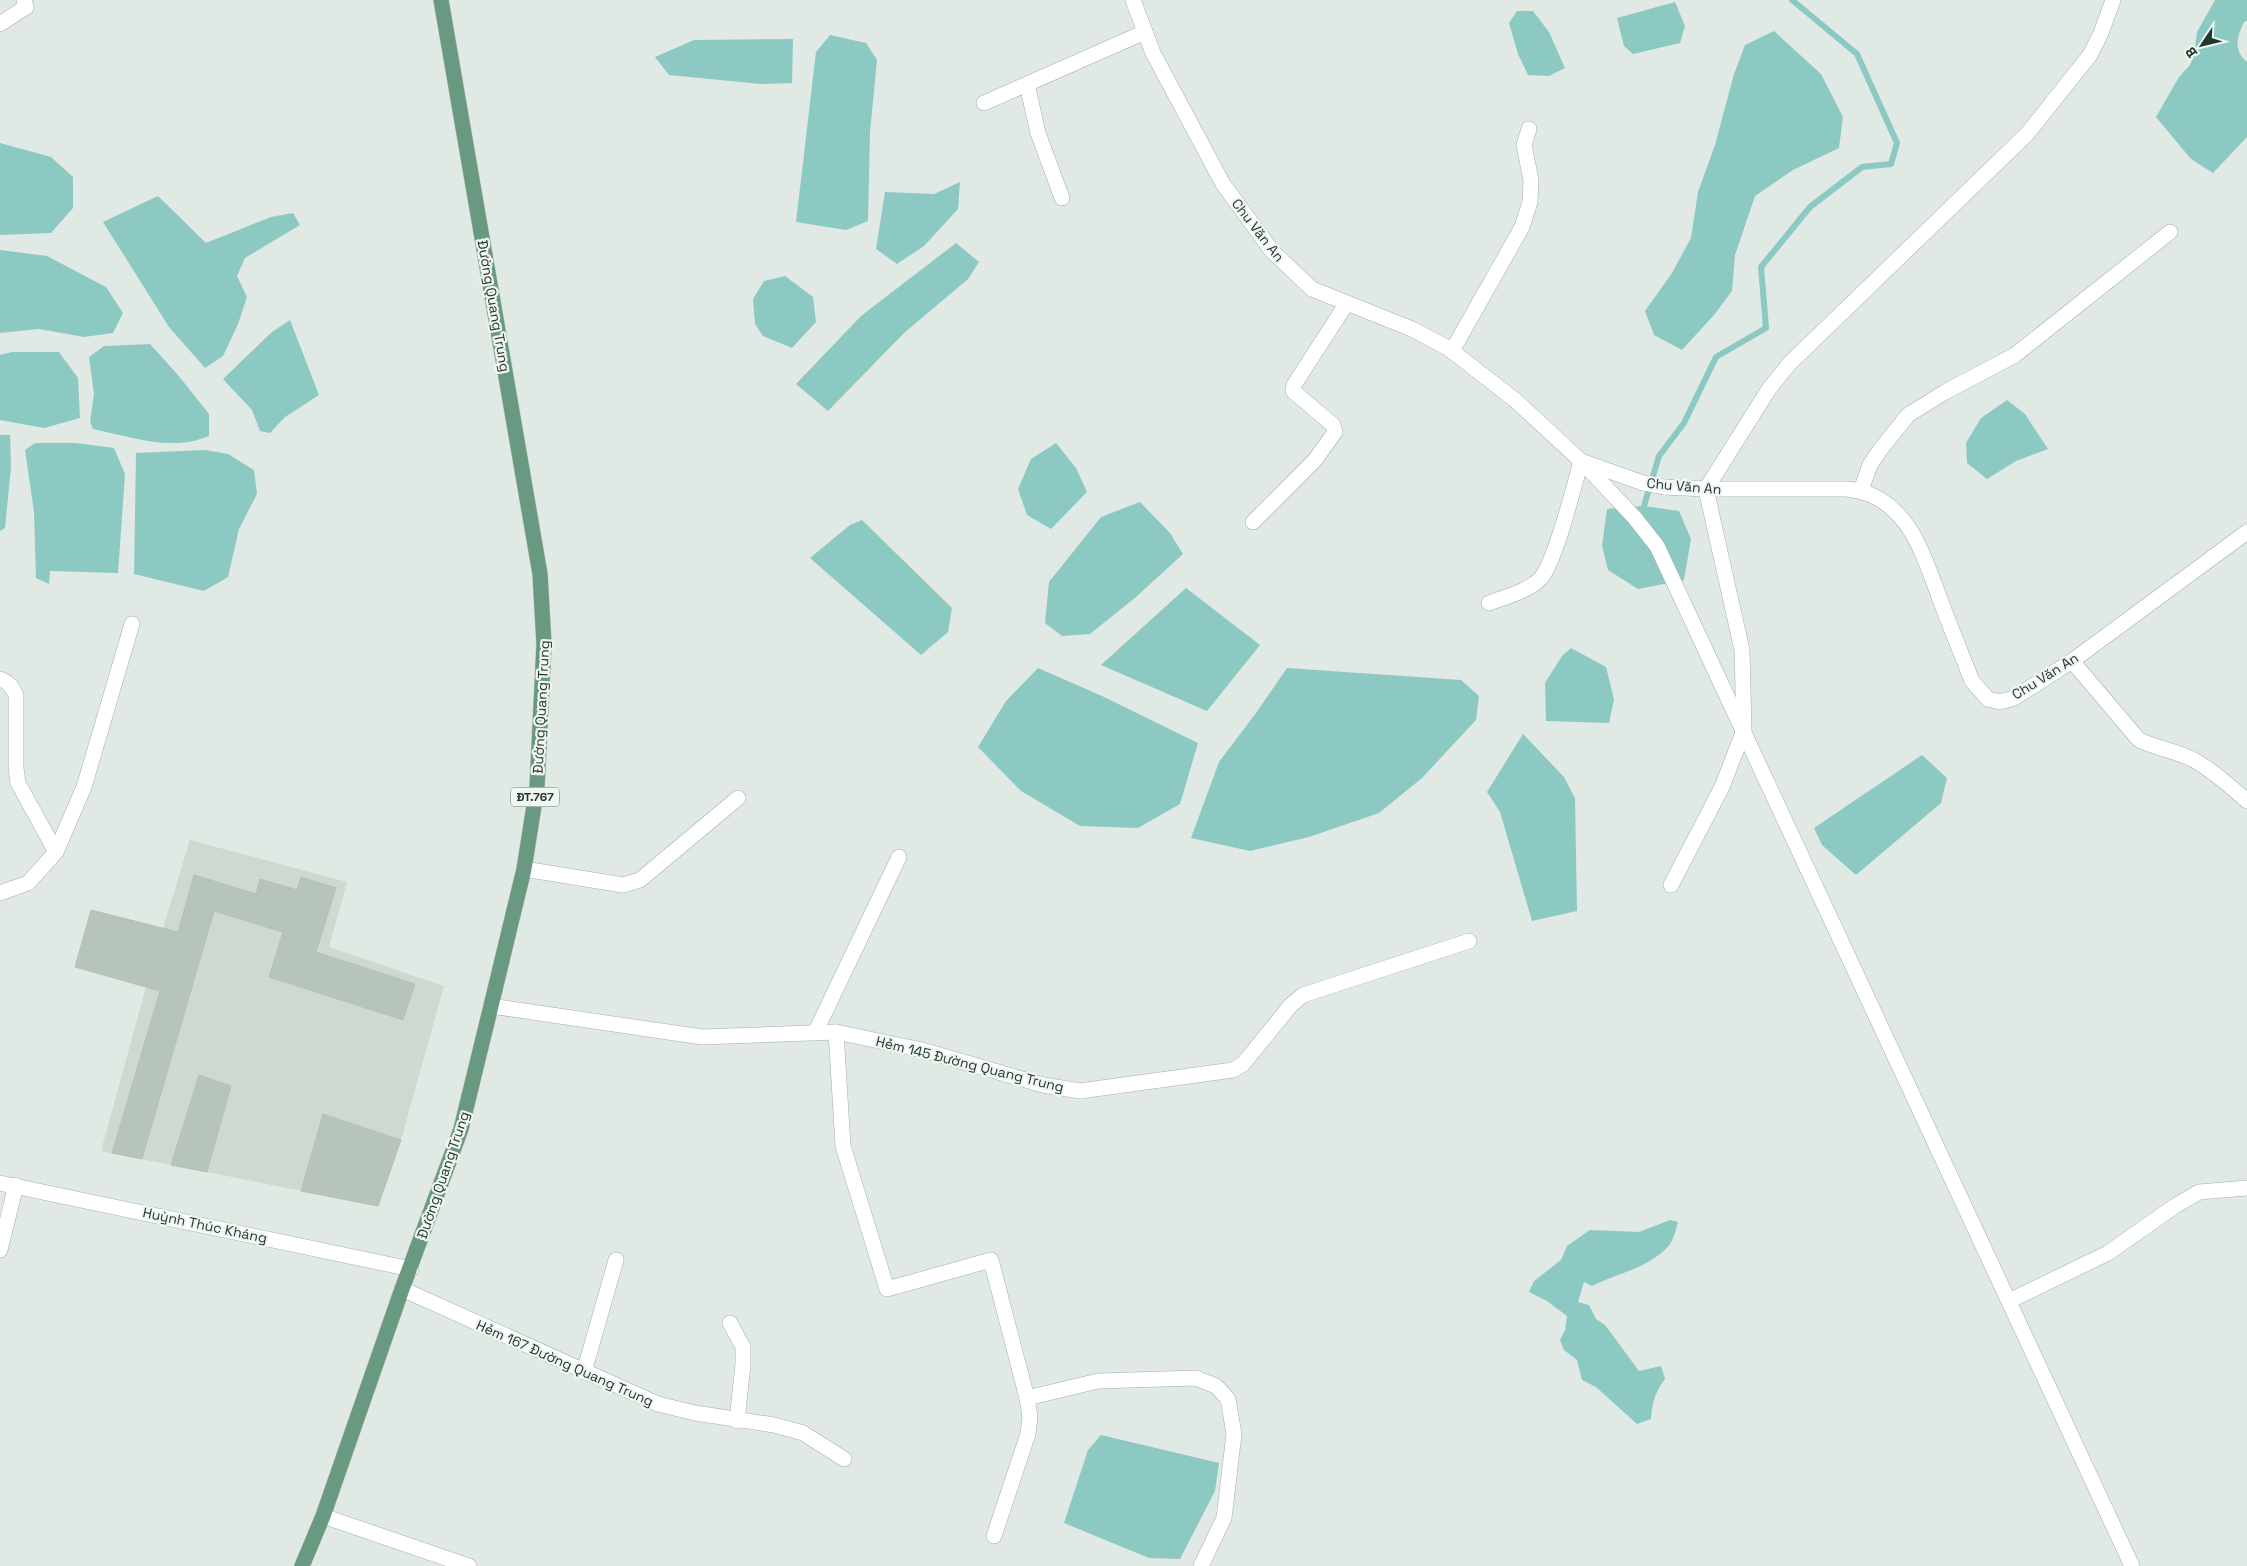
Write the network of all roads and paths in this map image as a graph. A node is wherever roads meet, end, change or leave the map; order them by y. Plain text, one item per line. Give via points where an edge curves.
1 (24, 0) edge
2 (441, 0) edge
3 (1133, 0) edge
4 (2113, 0) edge
5 (0, 24) edge
6 (1145, 32) junction
7 (1027, 84) junction
8 (984, 103) dead end
9 (1529, 129) dead end
10 (1062, 198) dead end
11 (2170, 232) dead end
12 (1347, 303) junction
13 (1452, 351) junction
14 (1581, 461) junction
15 (1706, 490) junction
16 (1861, 490) junction
17 (1253, 522) dead end
18 (2247, 532) edge
19 (1489, 603) dead end
20 (132, 624) dead end
21 (2072, 661) junction
22 (0, 679) edge
23 (1744, 730) junction
24 (738, 798) dead end
25 (2247, 801) edge
26 (56, 852) junction
27 (900, 857) dead end
28 (524, 869) junction
29 (1671, 885) dead end
30 (0, 893) edge
31 (1469, 941) dead end
32 (491, 1006) junction
33 (836, 1032) junction
34 (815, 1033) junction
35 (0, 1183) edge
36 (16, 1185) junction
37 (2247, 1188) edge
38 (0, 1250) edge
39 (616, 1260) dead end
40 (410, 1269) junction
41 (402, 1289) junction
42 (2009, 1301) junction
43 (730, 1323) dead end
44 (584, 1372) junction
45 (1027, 1398) junction
46 (737, 1421) junction
47 (844, 1460) dead end
48 (323, 1516) junction
49 (994, 1536) dead end
50 (302, 1566) edge
51 (470, 1566) edge
52 (1201, 1566) edge
53 (2132, 1566) edge

1 - 5 street via 26,7
2 - 28 main road, Đường Quang Trung / ĐT.767 via 544,611 537,787
3 - 6 street, Chu Văn An
4 - 15 street via 2090,55 2027,134 1789,364 1769,389
6 - 7 street
6 - 12 street, Chu Văn An via 1222,184 1272,252 1312,290
7 - 8 street
7 - 10 street via 1038,133
9 - 13 street via 1524,145 1531,180 1530,202 1522,227
11 - 16 street via 2015,355 1908,415 1870,465
12 - 13 street, Chu Văn An via 1412,329
12 - 17 street via 1294,385 1293,392 1333,425 1335,432 1315,460
13 - 14 street, Chu Văn An via 1515,400
14 - 15 street, Chu Văn An via 1643,483
14 - 19 street via 1552,556 1541,578 1524,590
14 - 23 street via 1657,546
15 - 16 street, Chu Văn An
15 - 23 street via 1742,650
16 - 21 street, Chu Văn An via 1883,501 1904,520 1919,544 1972,681 1988,699 2000,702 2014,698
18 - 21 street, Chu Văn An
20 - 26 street via 84,786
21 - 25 street via 2139,740 2192,760
22 - 26 street via 12,687 16,695 18,783
23 - 29 street via 1722,787
23 - 42 street
24 - 28 street via 640,880 632,883 623,885
26 - 30 street via 28,882
27 - 34 street
28 - 32 main road, Đường Quang Trung / ĐT.767
31 - 33 street, Hẻm 145 Đường Quang Trung via 1303,995 1243,1064 1225,1073 1080,1090 1043,1085 922,1050
32 - 34 street, Hẻm 145 Đường Quang Trung via 702,1037
32 - 40 main road, Đường Quang Trung / ĐT.767 via 461,1129
33 - 34 street, Hẻm 145 Đường Quang Trung
33 - 45 street via 843,1146 887,1289 991,1260
35 - 36 street, Huỳnh Thúc Kháng
36 - 38 street
36 - 40 street, Huỳnh Thúc Kháng
37 - 42 street via 2199,1192 2108,1253
39 - 44 street
40 - 41 main road, Đường Quang Trung / ĐT.767
41 - 44 street, Hẻm 167 Đường Quang Trung
41 - 48 main road, Đường Quang Trung / ĐT.767
42 - 53 street
43 - 46 street via 743,1346
44 - 46 street, Hẻm 167 Đường Quang Trung via 658,1404
45 - 49 street via 1028,1434
45 - 52 street via 1098,1381 1196,1378 1216,1386 1228,1399 1234,1434 1224,1518
46 - 47 street, Hẻm 167 Đường Quang Trung via 774,1425 803,1433
48 - 50 main road, Đường Quang Trung / ĐT.767
48 - 51 street

